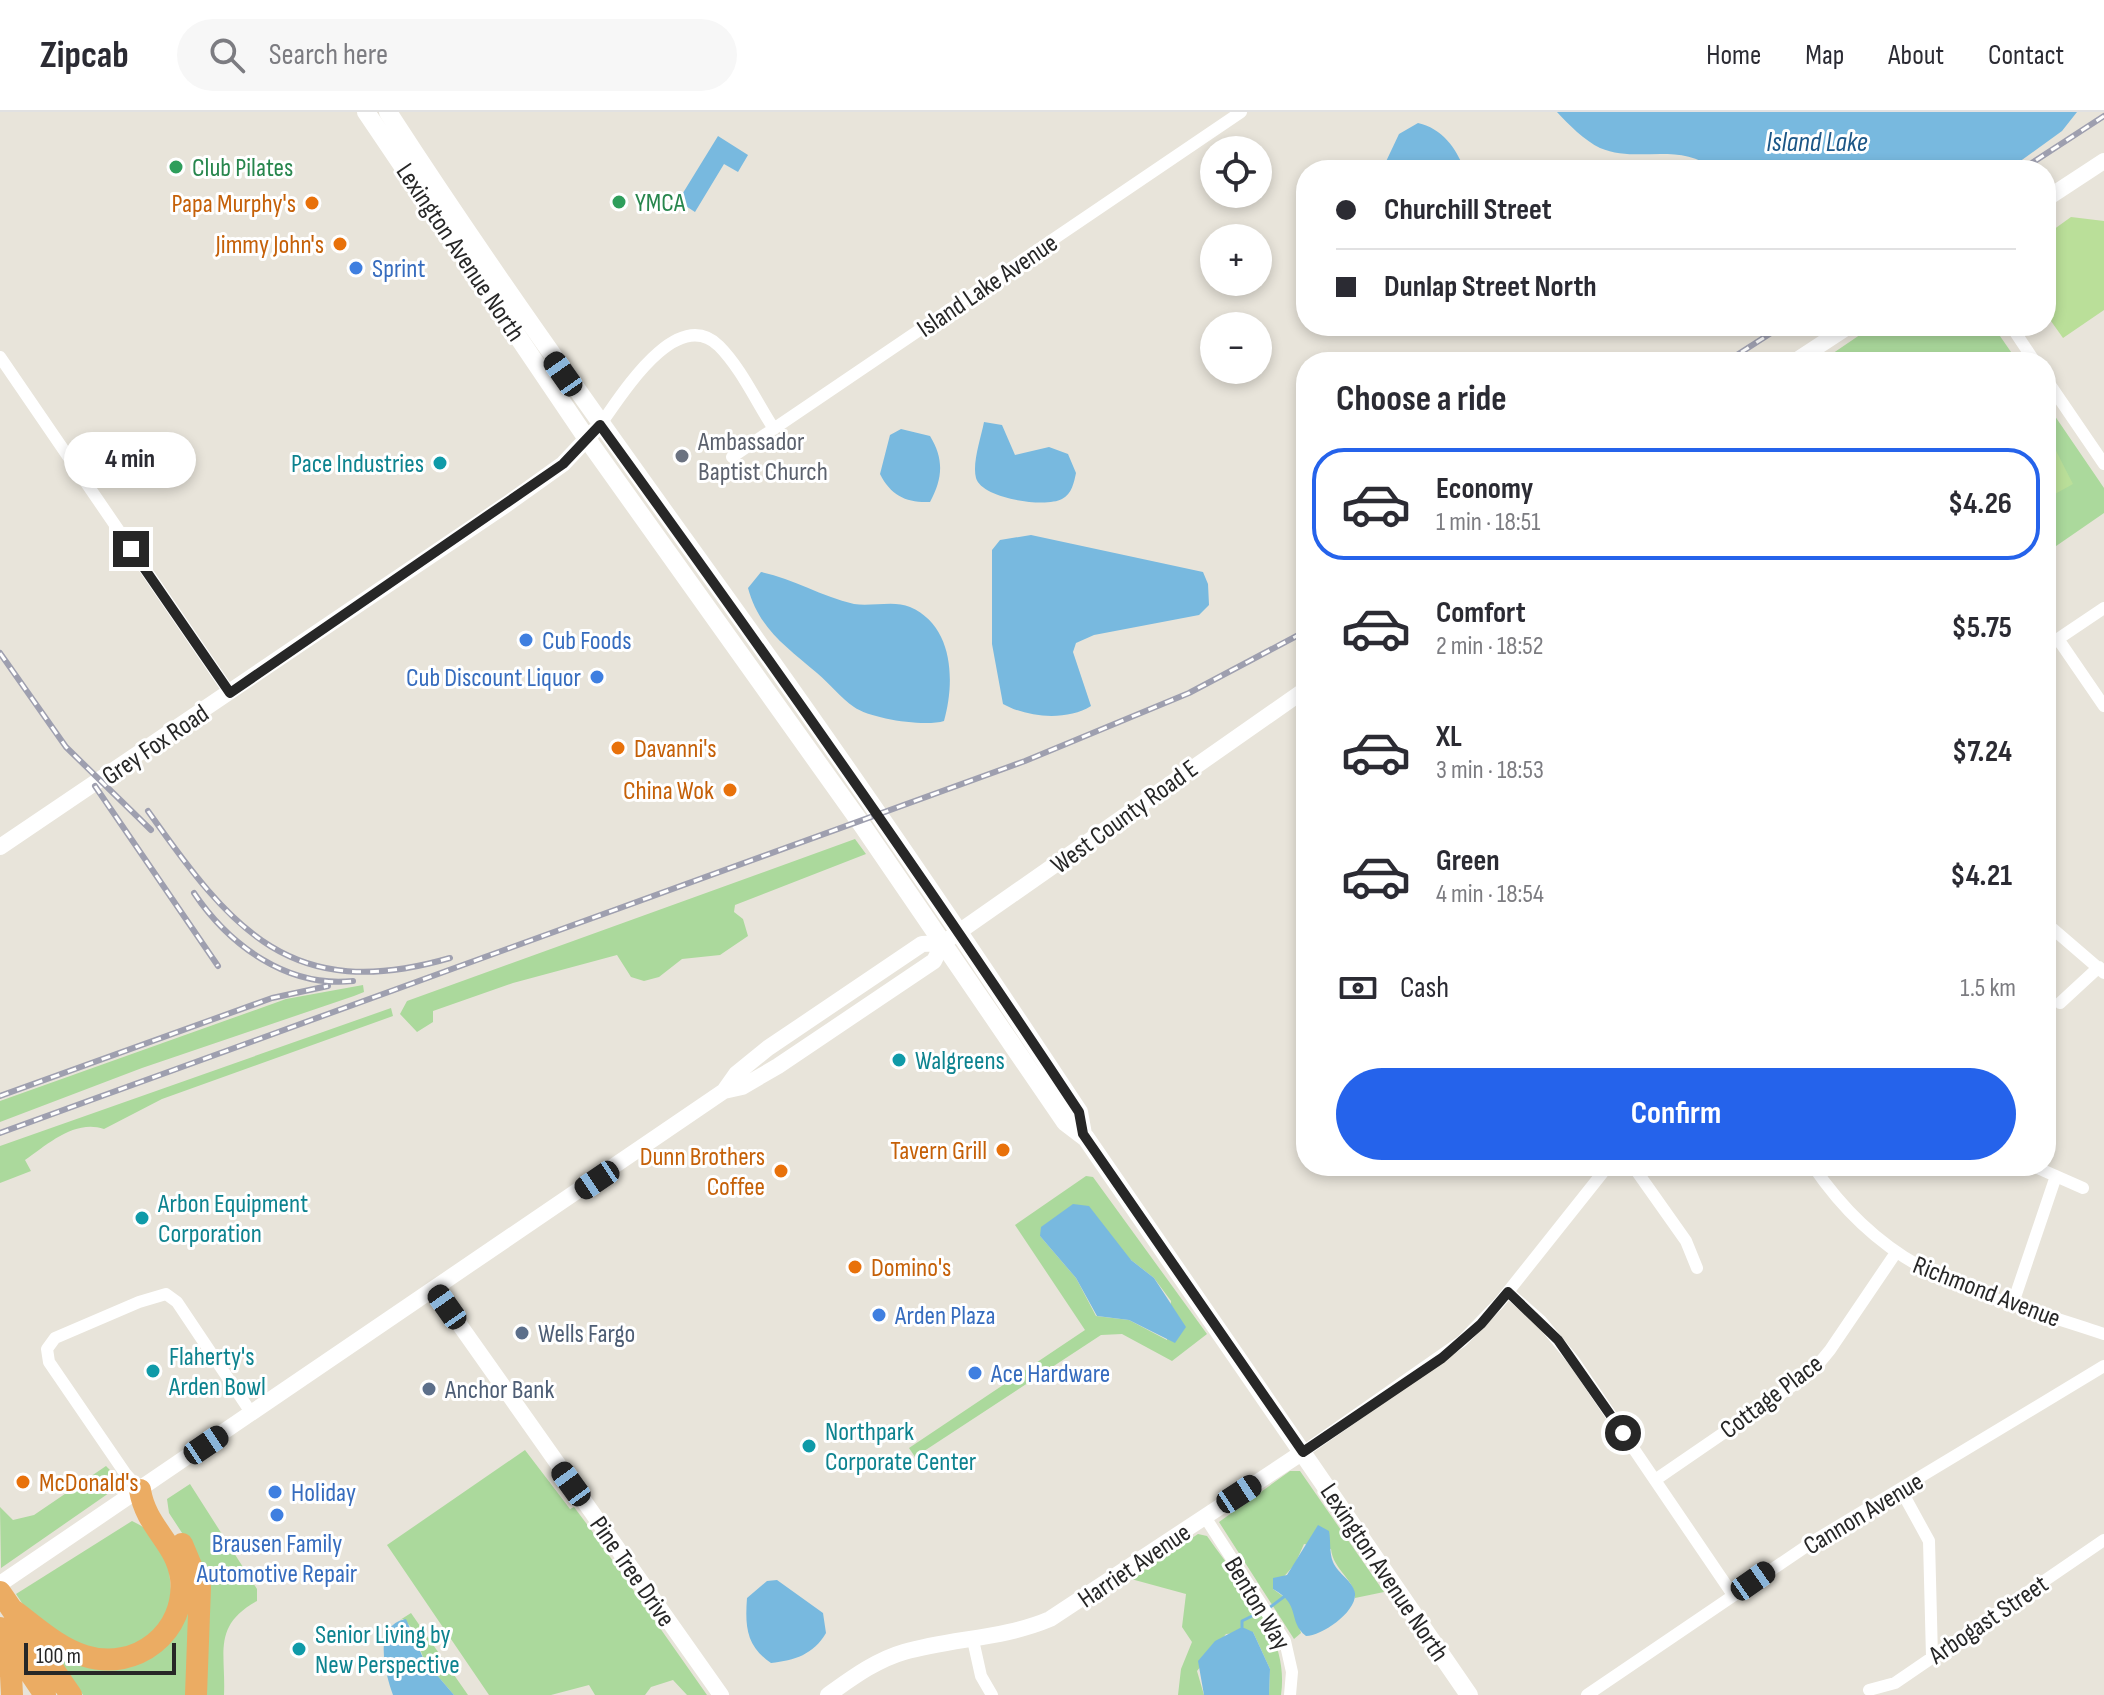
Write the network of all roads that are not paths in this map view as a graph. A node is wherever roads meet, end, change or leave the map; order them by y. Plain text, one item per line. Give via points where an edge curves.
1 (366, 112) edge
2 (388, 112) edge
3 (1241, 112) edge
4 (2104, 161) edge
5 (2056, 192) edge
6 (1834, 336) edge
7 (1809, 352) edge
8 (0, 357) edge
9 (2056, 394) edge
10 (774, 429) junction
11 (594, 432) junction
12 (732, 457) dead end
13 (2104, 464) edge
14 (2104, 608) edge
15 (2058, 639) joint
16 (230, 693) junction
17 (1296, 696) edge
18 (2104, 706) edge
19 (0, 847) edge
20 (2056, 932) edge
21 (959, 933) junction
22 (943, 943) junction
23 (2101, 970) edge
24 (2060, 1003) dead end
25 (1083, 1134) junction
26 (1600, 1176) edge
27 (1640, 1176) edge
28 (1820, 1176) edge
29 (2056, 1176) joint
30 (2083, 1188) dead end
31 (1895, 1254) junction
32 (1697, 1268) dead end
33 (435, 1290) junction
34 (1508, 1292) junction
35 (2013, 1303) junction
36 (2104, 1334) edge
37 (2104, 1366) edge
38 (252, 1414) junction
39 (1303, 1452) junction
40 (1655, 1480) junction
41 (140, 1490) junction
42 (1901, 1490) junction
43 (1205, 1517) junction
44 (2104, 1540) edge
45 (0, 1584) edge
46 (1733, 1595) junction
47 (4, 1610) edge
48 (0, 1640) edge
49 (973, 1640) junction
50 (1932, 1657) junction
51 (1869, 1690) dead end
52 (12, 1695) edge
53 (45, 1695) edge
54 (71, 1695) edge
55 (196, 1695) edge
56 (721, 1695) edge
57 (828, 1695) edge
58 (992, 1695) edge
59 (1290, 1695) edge
60 (1469, 1695) edge
61 (1587, 1695) edge

1 - 11 main road, Lexington Avenue North
2 - 11 main road, Lexington Avenue North
3 - 10 street, Island Lake Avenue
4 - 5 street
6 - 7 street
8 - 16 street
9 - 13 street
10 - 11 street, Grey Fox Road via 723,350 709,339 693,336 643,364
10 - 12 street, Island Lake Avenue
11 - 16 street, Grey Fox Road via 575,454 529,488
11 - 21 main road, Lexington Avenue North via 764,650
11 - 22 main road, Lexington Avenue North
14 - 15 street
15 - 18 street
16 - 19 street, Grey Fox Road
17 - 21 street, West County Road E
20 - 23 street
21 - 22 street, West County Road E
21 - 25 main road, Lexington Avenue North via 1079,1112
22 - 25 main road, Lexington Avenue North via 1065,1122
22 - 33 street, West County Road E via 934,961 778,1066 724,1091
23 - 24 street
25 - 39 main road, Lexington Avenue North
26 - 34 street, Harriet Avenue
27 - 32 street via 1686,1241
28 - 31 street, Richmond Avenue via 1842,1207
29 - 30 street
29 - 35 street
31 - 35 street, Richmond Avenue via 1936,1276
31 - 40 street, Cottage Place via 1811,1373
33 - 38 street, West County Road E
33 - 56 street, Pine Tree Drive
34 - 39 street, Harriet Avenue via 1442,1358
34 - 40 street via 1558,1340
35 - 36 street, Richmond Avenue
37 - 42 street, Cannon Avenue
38 - 41 street, West County Road E
38 - 41 street via 177,1302 166,1294 55,1338 47,1349 49,1362
39 - 43 street, Harriet Avenue
39 - 60 main road, Lexington Avenue North
40 - 46 street
41 - 45 street, West County Road E
41 - 47 highway via 144,1512 171,1550 180,1575 177,1613 155,1644 125,1658 97,1659 71,1651
41 - 55 highway via 156,1504 195,1570 200,1606
42 - 46 street, Cannon Avenue
42 - 50 street via 1929,1541
43 - 49 street, Harriet Avenue via 1061,1614 1030,1628
43 - 59 street, Benton Way via 1285,1641 1292,1672
44 - 50 street, Arbogast Street
46 - 61 street, Cannon Avenue
47 - 53 highway
47 - 54 highway
48 - 52 highway
49 - 57 street, Harriet Avenue via 901,1653
49 - 58 street via 981,1676
50 - 51 street, Arbogast Street via 1895,1683

